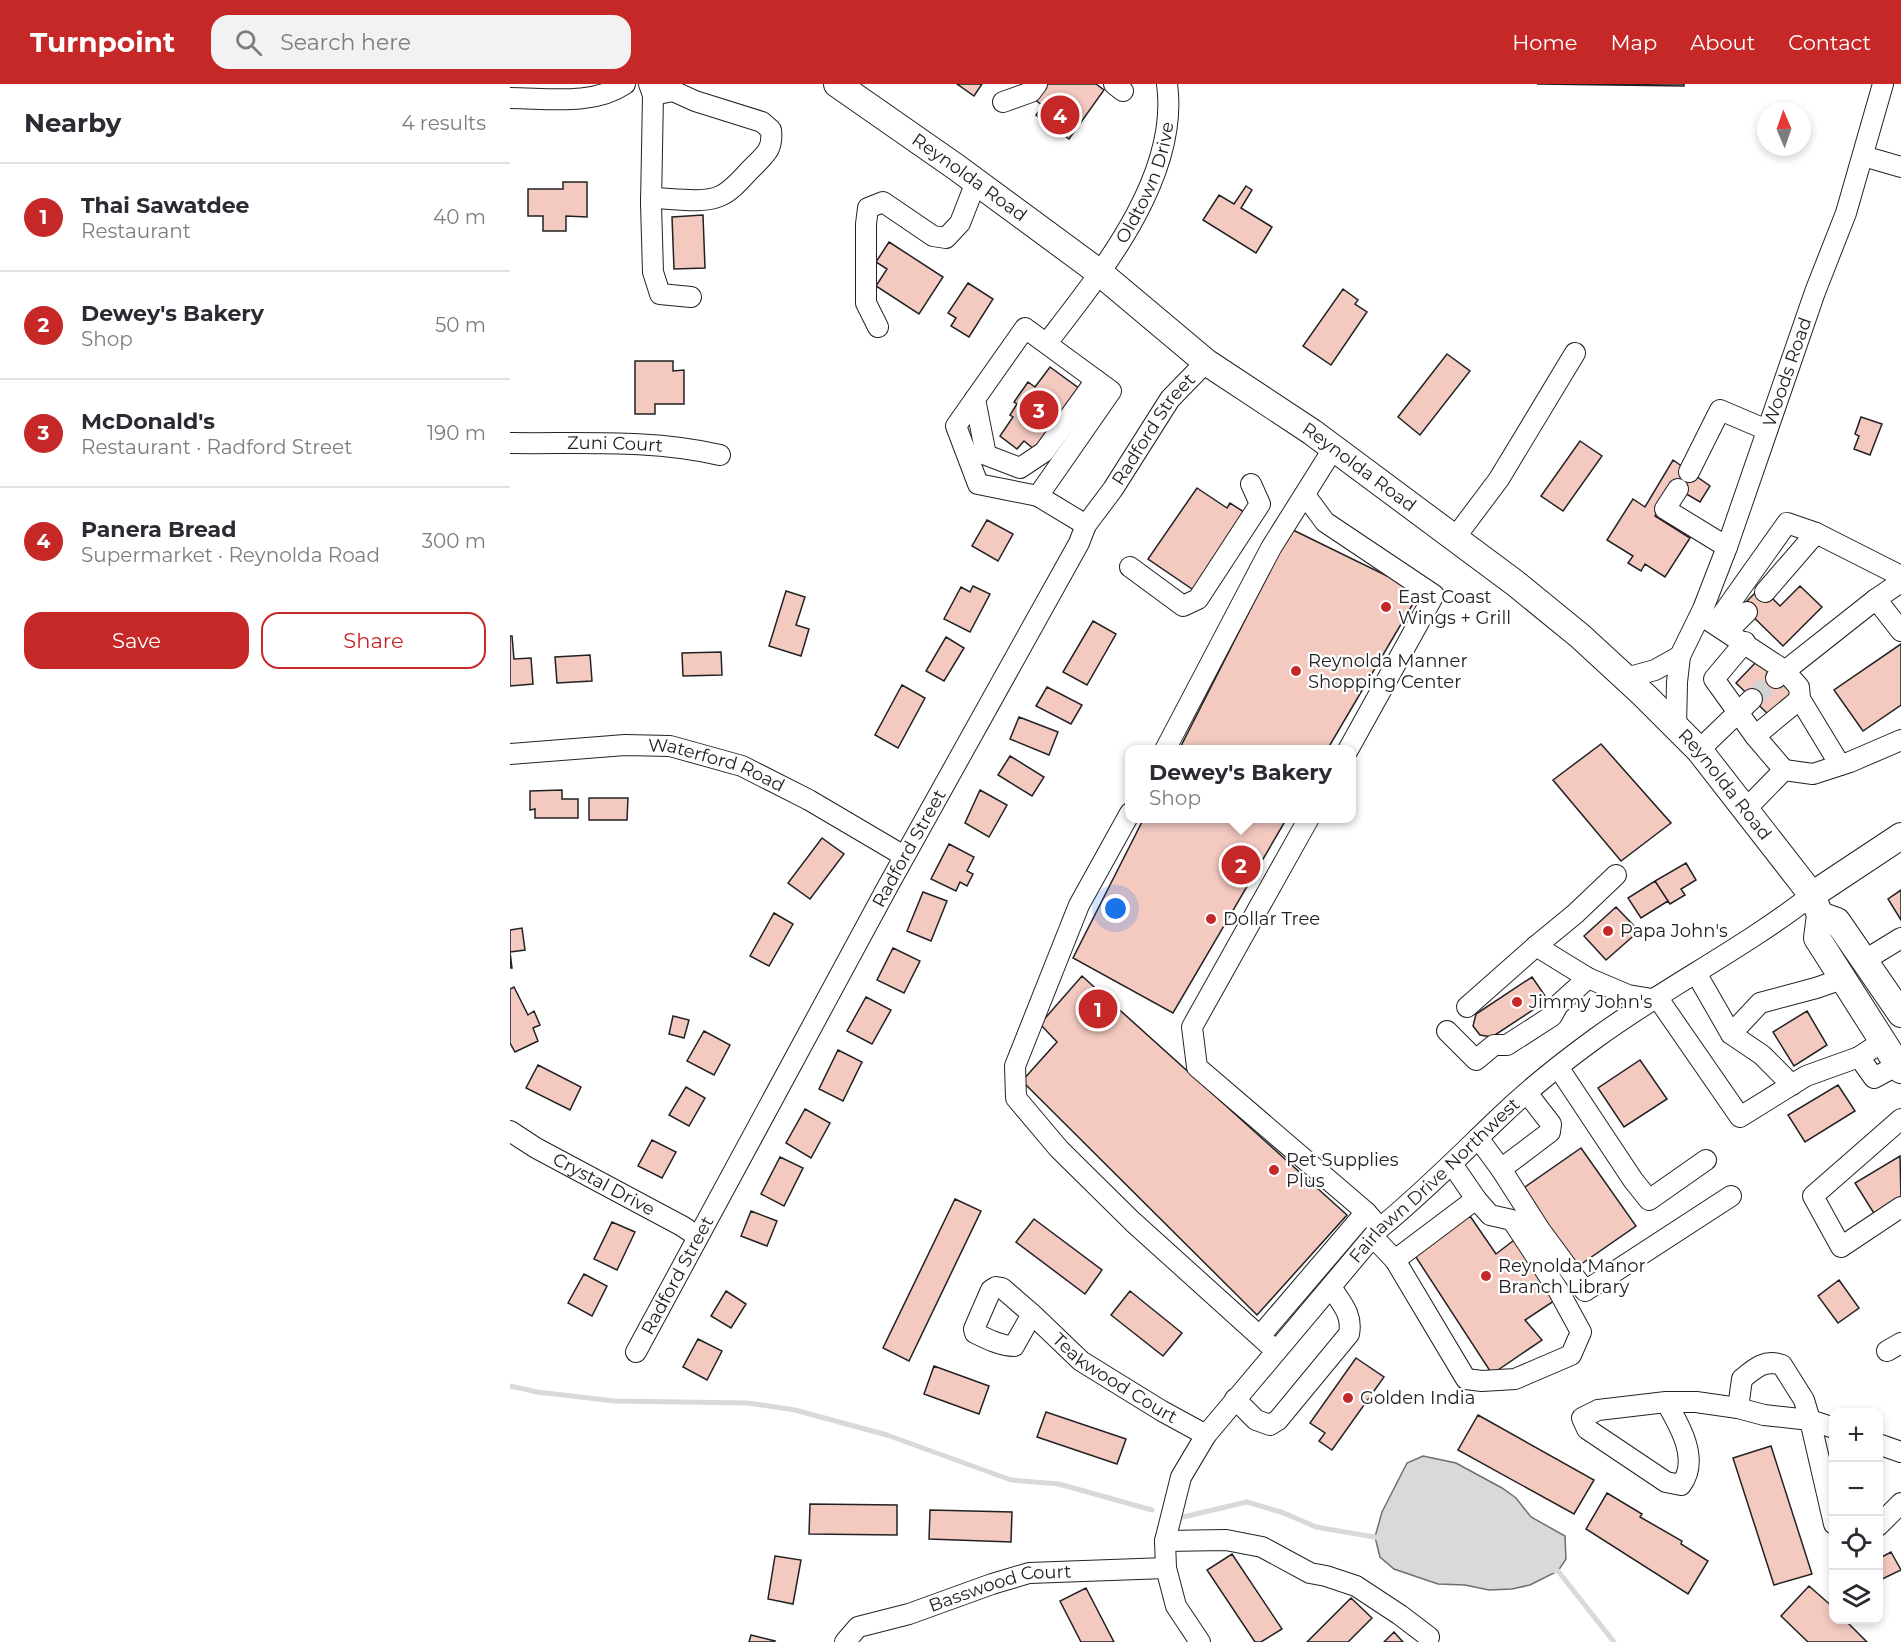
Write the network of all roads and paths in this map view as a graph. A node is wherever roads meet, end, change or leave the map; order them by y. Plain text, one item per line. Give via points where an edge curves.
1 (625, 84) edge
2 (1037, 84) edge
3 (1167, 84) edge
4 (1883, 84) edge
5 (852, 88) edge
6 (651, 89) edge
7 (510, 98) edge
8 (1003, 102) dead end
9 (1863, 156) junction
10 (1901, 167) edge
11 (976, 182) junction
12 (651, 198) junction
13 (1100, 273) junction
14 (690, 297) dead end
15 (878, 327) dead end
16 (1047, 344) junction
17 (1575, 353) dead end
18 (1206, 362) junction
19 (1096, 380) junction
20 (975, 399) junction
21 (1767, 430) junction
22 (510, 443) edge
23 (1334, 449) junction
24 (720, 455) dead end
25 (1251, 484) dead end
26 (1305, 495) junction
27 (1038, 496) junction
28 (1086, 525) junction
29 (1816, 533) junction
30 (1454, 539) junction
31 (1727, 547) junction
32 (1130, 567) dead end
33 (1900, 584) edge
34 (1765, 592) dead end
35 (1876, 599) junction
36 (1747, 612) dead end
37 (1714, 623) junction
38 (1901, 631) edge
39 (1745, 642) junction
40 (1680, 656) junction
41 (1780, 674) junction
42 (1626, 678) junction
43 (1800, 699) junction
44 (1745, 706) junction
45 (1676, 728) junction
46 (1755, 736) junction
47 (1901, 740) edge
48 (1168, 745) edge
49 (1351, 745) edge
50 (1699, 750) junction
51 (510, 754) edge
52 (1840, 765) junction
53 (1784, 770) junction
54 (1746, 809) junction
55 (1125, 822) edge
56 (1308, 823) edge
57 (1901, 836) edge
58 (904, 856) junction
59 (1616, 875) dead end
60 (1816, 905) junction
61 (1901, 938) edge
62 (1536, 946) junction
63 (1865, 960) junction
64 (1696, 973) junction
65 (1588, 978) junction
66 (1842, 979) junction
67 (1654, 998) junction
68 (1467, 1007) dead end
69 (1901, 1014) edge
70 (1447, 1031) dead end
71 (1731, 1034) junction
72 (1882, 1042) junction
73 (1859, 1057) junction
74 (1558, 1068) junction
75 (1900, 1068) edge
76 (1792, 1085) junction
77 (1527, 1093) junction
78 (1901, 1119) edge
79 (510, 1131) edge
80 (1478, 1138) junction
81 (1706, 1160) dead end
82 (1452, 1164) junction
83 (1501, 1169) junction
84 (1731, 1196) dead end
85 (1476, 1199) junction
86 (1901, 1207) edge
87 (1366, 1212) junction
88 (1377, 1232) junction
89 (697, 1236) junction
90 (1395, 1260) junction
91 (1331, 1287) junction
92 (1032, 1314) dead end
93 (1260, 1336) junction
94 (1276, 1351) junction
95 (636, 1352) dead end
96 (1235, 1399) junction
97 (1666, 1402) junction
98 (1738, 1408) junction
99 (1810, 1420) junction
100 (1829, 1427) edge
101 (1206, 1435) junction
102 (1883, 1445) edge
103 (1901, 1452) edge
104 (1901, 1503) edge
105 (1831, 1516) edge
106 (1883, 1521) edge
107 (1166, 1556) junction
108 (1430, 1637) dead end
109 (845, 1642) edge
110 (1200, 1642) edge

1 - 7 street via 607,94 585,98
2 - 8 street via 1031,92
3 - 13 street, Oldtown Drive via 1168,112 1159,165 1138,210
4 - 9 street, Woods Road
5 - 11 main road, Reynolda Road
6 - 12 street
6 - 12 street via 673,91 762,122 771,130 773,141 770,150 719,197
9 - 10 street
9 - 21 street, Woods Road
11 - 13 main road, Reynolda Road
11 - 15 street via 960,223 946,238 933,237 883,202 868,208 866,303
12 - 14 street via 653,272 660,294
13 - 16 street, Oldtown Drive
13 - 18 main road, Reynolda Road
16 - 19 street
16 - 20 street via 1025,328
17 - 30 street via 1498,479
18 - 23 main road, Reynolda Road
18 - 28 street, Radford Street via 1170,399
19 - 20 street via 1044,452 1020,468 986,455
19 - 27 street via 1111,391
20 - 27 street via 956,426 978,484
21 - 31 street, Woods Road
21 - 31 street via 1720,410 1665,509
22 - 24 street, Zuni Court via 658,444
23 - 26 street
23 - 30 main road, Reynolda Road
25 - 32 street via 1260,504 1198,599 1183,606
26 - 48 street via 1271,548
26 - 49 street via 1325,522 1434,595
27 - 28 street
28 - 58 street, Radford Street
29 - 33 street
29 - 34 street
29 - 37 street via 1787,523
30 - 42 main road, Reynolda Road via 1515,583
31 - 37 street, Woods Road
33 - 35 street
35 - 38 street
35 - 41 street
36 - 37 street
37 - 39 street
37 - 40 street, Woods Road
39 - 41 street
39 - 44 street via 1714,679
40 - 42 street via 1655,670
40 - 45 street, Woods Road
41 - 43 street via 1799,687
42 - 45 main road, Reynolda Road
43 - 46 street
43 - 52 street
44 - 46 street
44 - 50 street
45 - 50 main road, Reynolda Road
46 - 53 street
47 - 52 street
50 - 54 main road, Reynolda Road
51 - 58 street, Waterford Road via 626,745 670,746 742,766
52 - 53 street via 1812,774
53 - 54 street
54 - 60 main road, Reynolda Road
55 - 93 street via 1079,905 1015,1066 1017,1098 1059,1149 1133,1222
56 - 87 street via 1192,1027 1197,1067
57 - 60 main road
58 - 89 street, Radford Street
59 - 62 street
60 - 63 main road, Reynolda Road via 1837,921
60 - 64 street, Fairlawn Drive Northwest via 1766,929
60 - 66 main road via 1817,938
61 - 63 street
62 - 65 street
62 - 68 street
63 - 69 main road, Reynolda Road
64 - 67 street, Fairlawn Drive Northwest
64 - 71 street
65 - 67 street via 1628,996
65 - 70 street via 1558,1005 1552,1016 1507,1045 1494,1045 1476,1060
66 - 71 street via 1760,1003
66 - 72 main road
67 - 74 street, Fairlawn Drive Northwest
67 - 76 street via 1740,1117
71 - 76 street via 1762,1055
72 - 73 street
72 - 75 main road
73 - 75 street via 1874,1078
73 - 76 street
74 - 77 street, Fairlawn Drive Northwest
74 - 81 street via 1649,1200
77 - 80 street, Fairlawn Drive Northwest
77 - 83 street via 1551,1124 1550,1132
78 - 86 street via 1813,1197 1841,1247
79 - 89 street, Crystal Drive
80 - 82 street, Fairlawn Drive Northwest
80 - 83 street
82 - 85 street
82 - 88 street, Fairlawn Drive Northwest
83 - 84 street via 1585,1291
85 - 90 street
85 - 90 street via 1490,1215 1512,1220 1558,1290 1581,1332 1572,1355 1515,1379 1466,1379
87 - 88 street
87 - 93 street
88 - 90 street
88 - 91 street, Fairlawn Drive Northwest
89 - 95 street, Radford Street
91 - 94 street, Fairlawn Drive Northwest
91 - 96 street via 1351,1322 1349,1334 1278,1420 1270,1425 1256,1420
92 - 101 street, Teakwood Court via 1081,1360
93 - 94 street
94 - 96 street, Fairlawn Drive Northwest
96 - 101 street, Fairlawn Drive Northwest
97 - 97 street via 1598,1410 1581,1418 1587,1430 1666,1482 1681,1485 1688,1476 1690,1458
97 - 98 street
98 - 99 street
98 - 99 street via 1742,1378 1759,1364 1775,1362 1782,1365 1804,1400
99 - 100 street
99 - 105 street
101 - 107 street, Fairlawn Drive Northwest via 1181,1477
102 - 103 street
104 - 106 street
107 - 108 street, Basswood Court via 1226,1540 1262,1547 1310,1573 1356,1586
107 - 109 street, Basswood Court via 1029,1573 858,1627
107 - 110 street via 1176,1605

